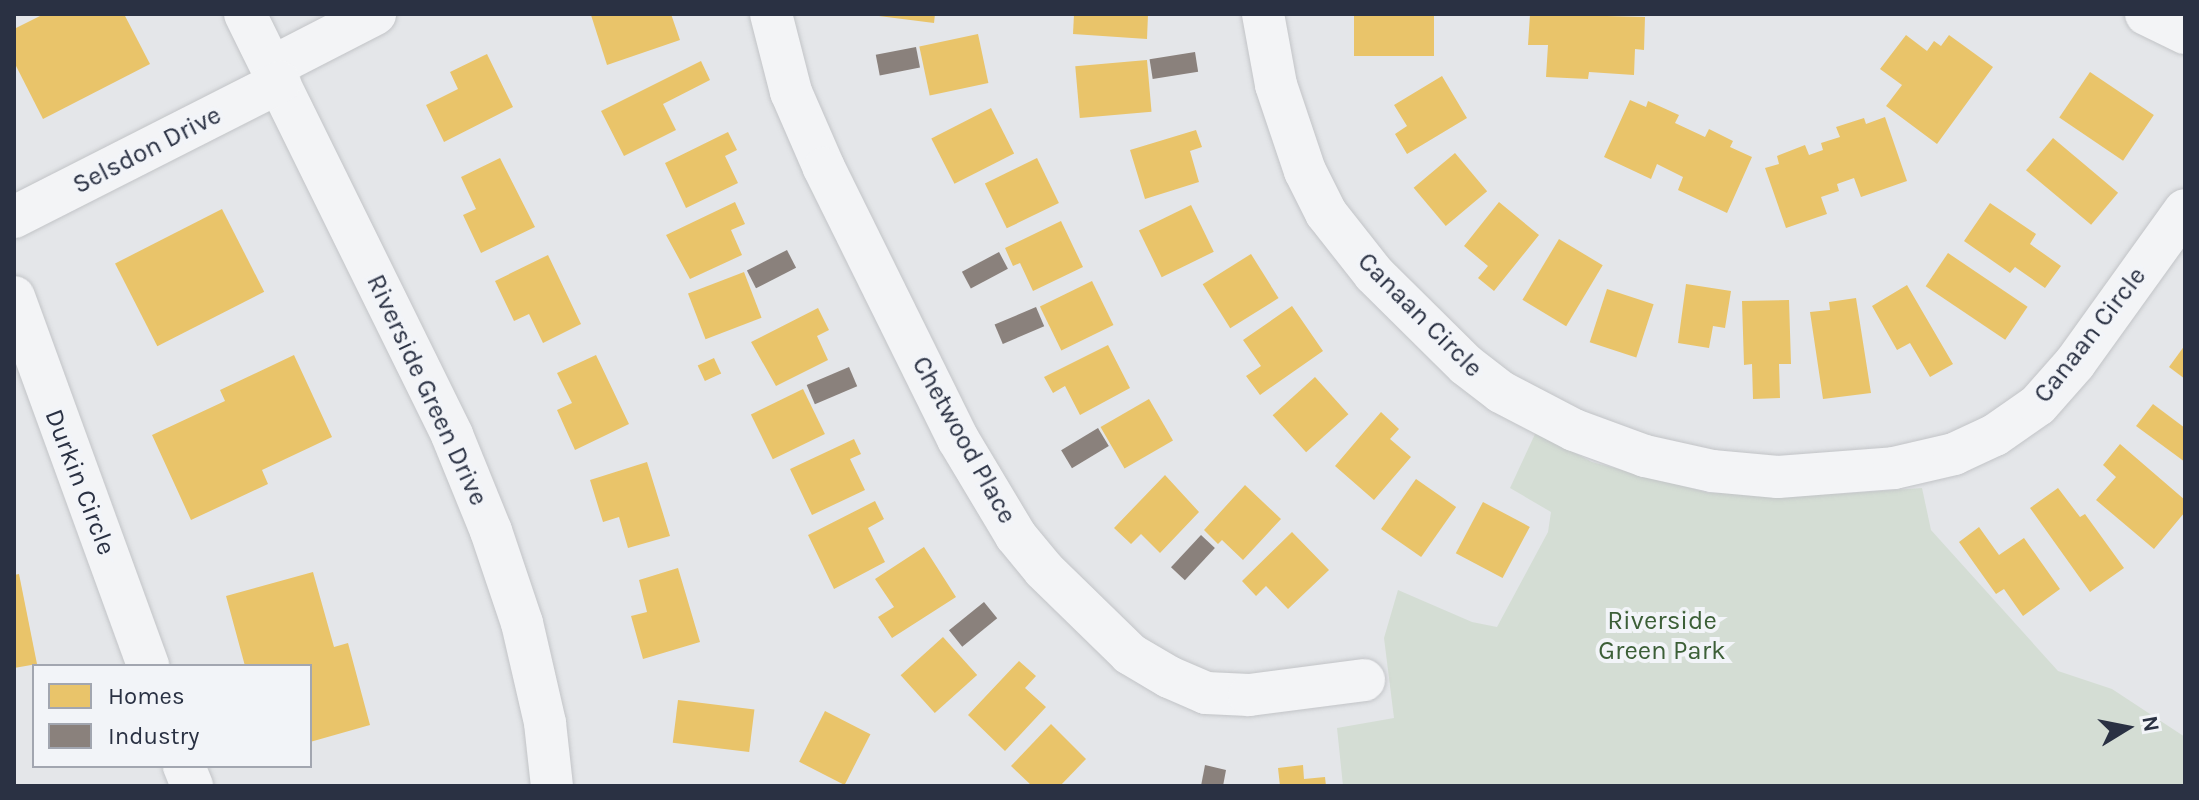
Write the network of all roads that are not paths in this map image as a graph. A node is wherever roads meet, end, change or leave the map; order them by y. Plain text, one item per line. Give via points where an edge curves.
1 (245, 14) edge
2 (375, 14) edge
3 (771, 14) edge
4 (1263, 14) edge
5 (2146, 14) edge
6 (2185, 33) edge
7 (276, 75) junction
8 (2185, 210) edge
9 (14, 217) edge
10 (14, 297) edge
11 (147, 664) edge
12 (1364, 680) dead end
13 (552, 786) edge

1 - 7 street, Riverside Green Drive
2 - 7 street, Selsdon Drive
3 - 12 street, Chetwood Place via 791,92 824,168 958,439 1016,536 1044,570 1130,654 1206,693 1249,695
4 - 8 street, Canaan Circle via 1276,85 1305,171 1326,213 1374,274 1466,365 1501,392 1574,430 1645,456 1699,468 1778,477 1894,468 1977,445 2018,421 2065,374
5 - 6 street
7 - 9 street, Selsdon Drive
7 - 13 street, Riverside Green Drive via 452,435 491,531 522,623 545,723
10 - 11 street, Durkin Circle

